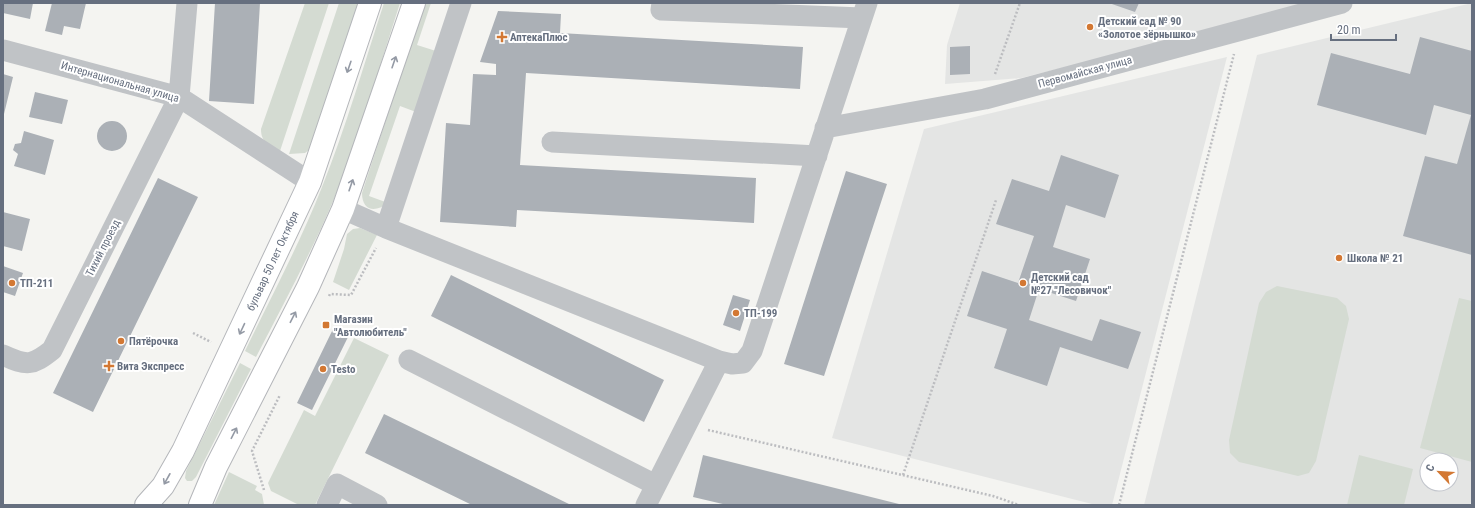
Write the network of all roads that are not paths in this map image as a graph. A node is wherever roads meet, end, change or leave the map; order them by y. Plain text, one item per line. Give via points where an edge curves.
1 (187, 3) edge
2 (370, 3) edge
3 (414, 3) edge
4 (461, 3) edge
5 (662, 3) edge
6 (1332, 4) edge
7 (864, 10) edge
8 (3, 50) edge
9 (179, 97) junction
10 (825, 128) junction
11 (552, 142) dead end
12 (816, 156) junction
13 (310, 182) junction
14 (343, 209) junction
15 (386, 228) junction
16 (3, 355) edge
17 (408, 360) dead end
18 (719, 361) junction
19 (656, 485) junction
20 (146, 505) edge
21 (200, 505) edge
22 (327, 505) edge
23 (377, 505) edge
24 (646, 505) edge

1 - 9 street
2 -> 13 main road, бульвар 50 лет Октября
14 -> 3 main road
4 - 15 street
5 - 7 street via 661,10
6 - 10 street, Первомайская улица via 985,99
7 - 10 street
8 - 9 street, Интернациональная улица
9 - 13 street, Интернациональная улица
9 - 16 street, Тихий проезд via 52,350 40,360 31,363
10 - 12 street
11 - 12 street
12 - 18 street via 752,351 743,363
13 -> 20 main road, бульвар 50 лет Октября via 183,450 163,486
14 - 15 street
21 -> 14 main road via 216,467 301,301
15 - 18 street
17 - 19 street
18 - 19 street
19 - 24 street
22 - 23 street via 337,484

